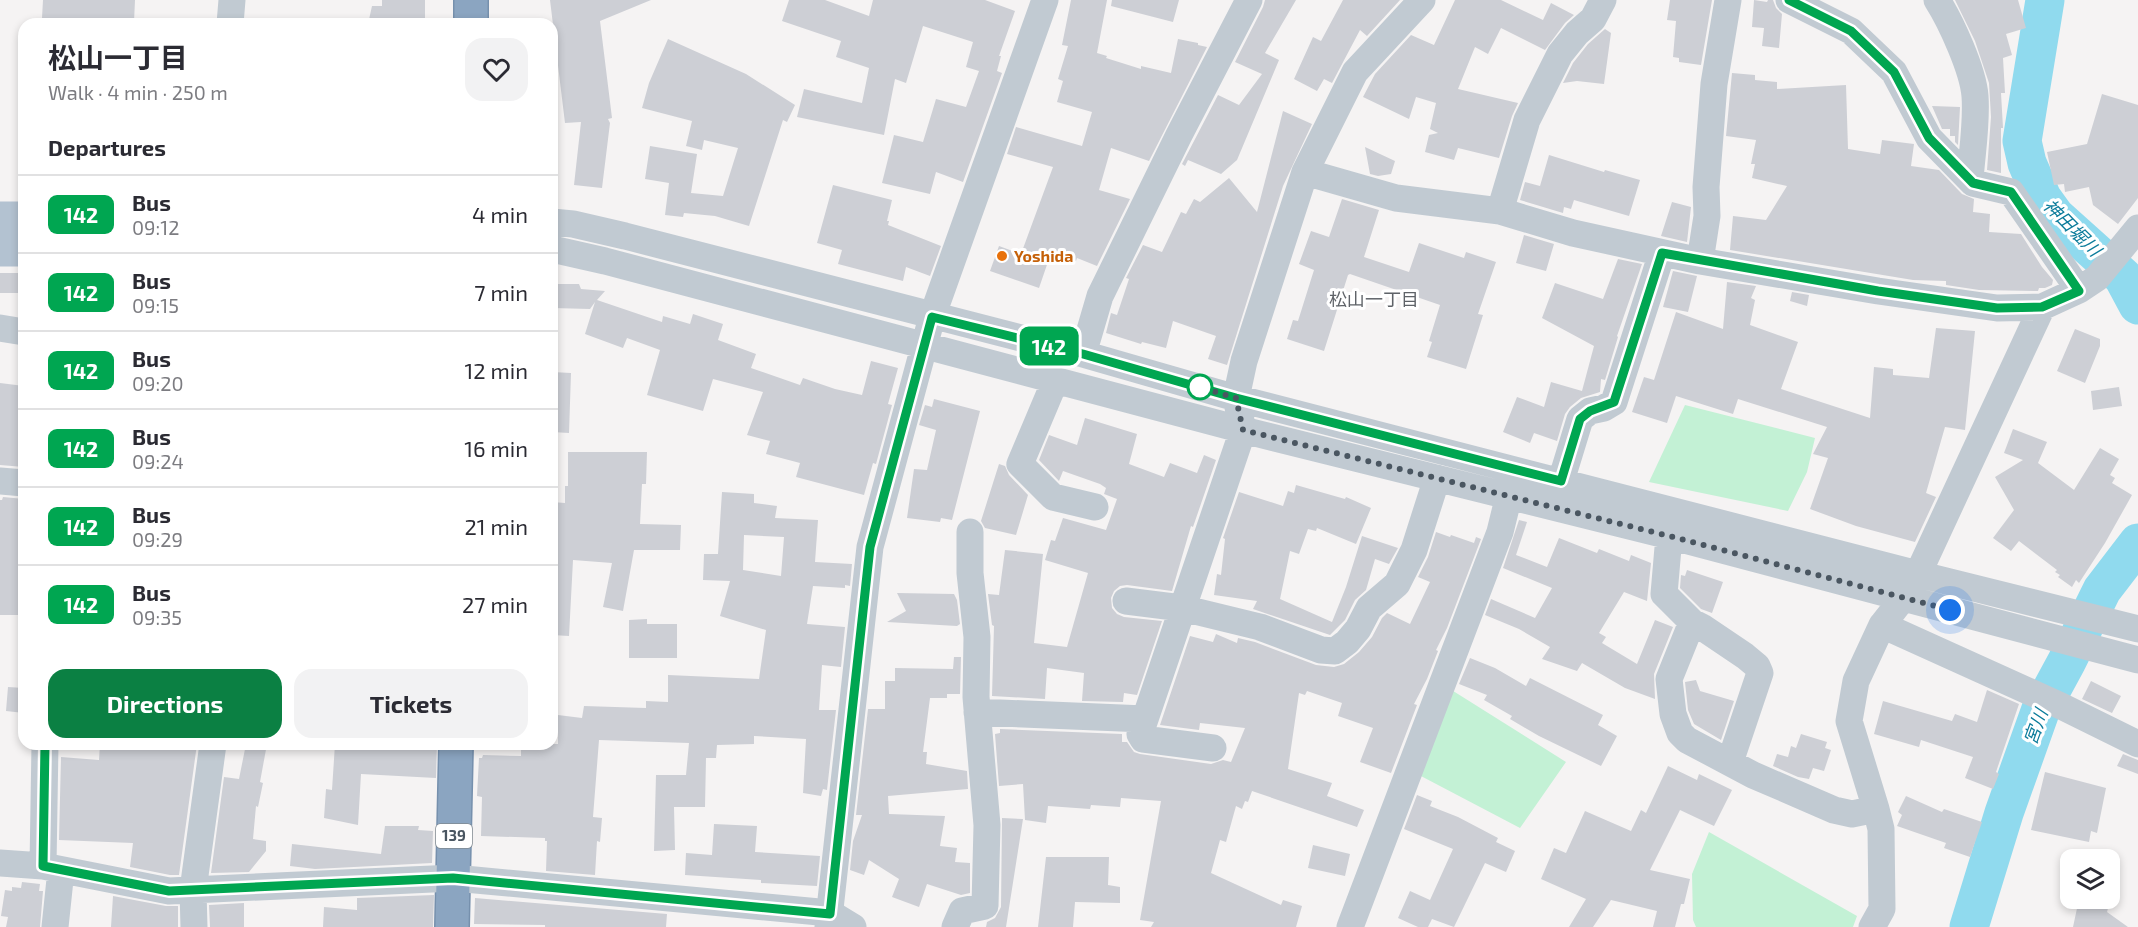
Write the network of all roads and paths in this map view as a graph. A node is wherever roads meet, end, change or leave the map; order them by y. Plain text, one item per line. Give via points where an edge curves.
1 (232, 0) edge
2 (471, 0) edge
3 (1045, 0) edge
4 (1249, 0) edge
5 (1422, 0) edge
6 (1603, 0) edge
7 (1728, 0) edge
8 (1789, 0) edge
9 (1937, 0) edge
10 (230, 18) edge
11 (471, 18) edge
12 (1305, 172) junction
13 (1970, 180) junction
14 (1500, 211) junction
15 (0, 218) edge
16 (18, 218) edge
17 (558, 223) edge
18 (2130, 246) edge
19 (0, 250) edge
20 (18, 250) edge
21 (558, 250) edge
22 (1662, 253) junction
23 (1700, 261) junction
24 (2088, 284) junction
25 (2042, 307) junction
26 (932, 317) junction
27 (0, 328) edge
28 (18, 331) edge
29 (925, 346) junction
30 (1083, 354) junction
31 (1054, 381) junction
32 (1236, 398) junction
33 (1243, 430) junction
34 (1515, 469) junction
35 (1437, 478) junction
36 (0, 480) edge
37 (1561, 481) junction
38 (18, 482) edge
39 (1508, 496) junction
40 (1095, 507) dead end
41 (970, 532) dead end
42 (1669, 536) junction
43 (1918, 574) junction
44 (1904, 597) junction
45 (1126, 601) dead end
46 (1182, 608) junction
47 (1692, 622) junction
48 (1882, 625) junction
49 (2130, 627) edge
50 (2138, 660) edge
51 (977, 712) junction
52 (1145, 719) junction
53 (2138, 744) edge
54 (1213, 748) dead end
55 (45, 750) edge
56 (212, 750) edge
57 (456, 750) edge
58 (1730, 762) junction
59 (1876, 809) junction
60 (0, 863) edge
61 (52, 868) junction
62 (453, 878) junction
63 (193, 890) junction
64 (829, 920) edge
65 (54, 927) edge
66 (194, 927) edge
67 (452, 927) edge
68 (853, 927) edge
69 (955, 927) edge
70 (1350, 927) edge
71 (1872, 927) edge

1 - 10 street
2 - 11 highway
3 - 26 street
4 - 30 street via 1100,296
5 - 12 street via 1355,72
6 - 14 street via 1593,19 1567,44 1527,120
7 - 23 street via 1714,84 1707,216
8 - 13 street via 1851,31 1894,72 1929,138
9 - 13 street via 1965,58 1975,93
12 - 14 street via 1396,198
12 - 32 street via 1244,361
13 - 24 street via 2011,192
14 - 22 street
15 - 16 main road
17 - 26 street via 625,236
18 - 24 street
19 - 20 main road
21 - 29 street
22 - 23 street
22 - 37 street via 1614,402 1580,419
23 - 25 street via 1997,308
24 - 25 street
25 - 43 street
26 - 29 street
26 - 30 street
27 - 28 street
29 - 31 street
29 - 64 street via 870,547
30 - 32 street
31 - 33 street
31 - 40 street via 1020,464 1053,497
32 - 33 street
32 - 34 street
33 - 35 street
33 - 46 street
34 - 37 street
34 - 39 street
35 - 39 street
35 - 46 street via 1414,550 1397,584 1369,608 1358,630 1335,651
36 - 38 street
37 - 43 street
39 - 42 street
39 - 70 street via 1500,532
41 - 51 street
42 - 44 street
42 - 47 street via 1664,594
43 - 44 street
43 - 49 street
44 - 48 street
44 - 50 street
45 - 46 street
46 - 52 street
47 - 58 street via 1669,679 1673,714 1687,740
47 - 58 street via 1745,656 1760,674
48 - 53 street
48 - 59 street via 1856,681 1849,721
51 - 52 street
51 - 69 street via 987,825 985,906 962,911
52 - 54 street via 1140,734 1143,739
55 - 61 street
56 - 63 street
57 - 62 highway, 139
58 - 59 street via 1834,810 1852,814
59 - 71 street via 1881,830 1882,909
60 - 61 street
61 - 63 street via 169,891
61 - 65 street
62 - 63 street
62 - 64 street
62 - 67 highway, 139
63 - 66 street
64 - 68 street

